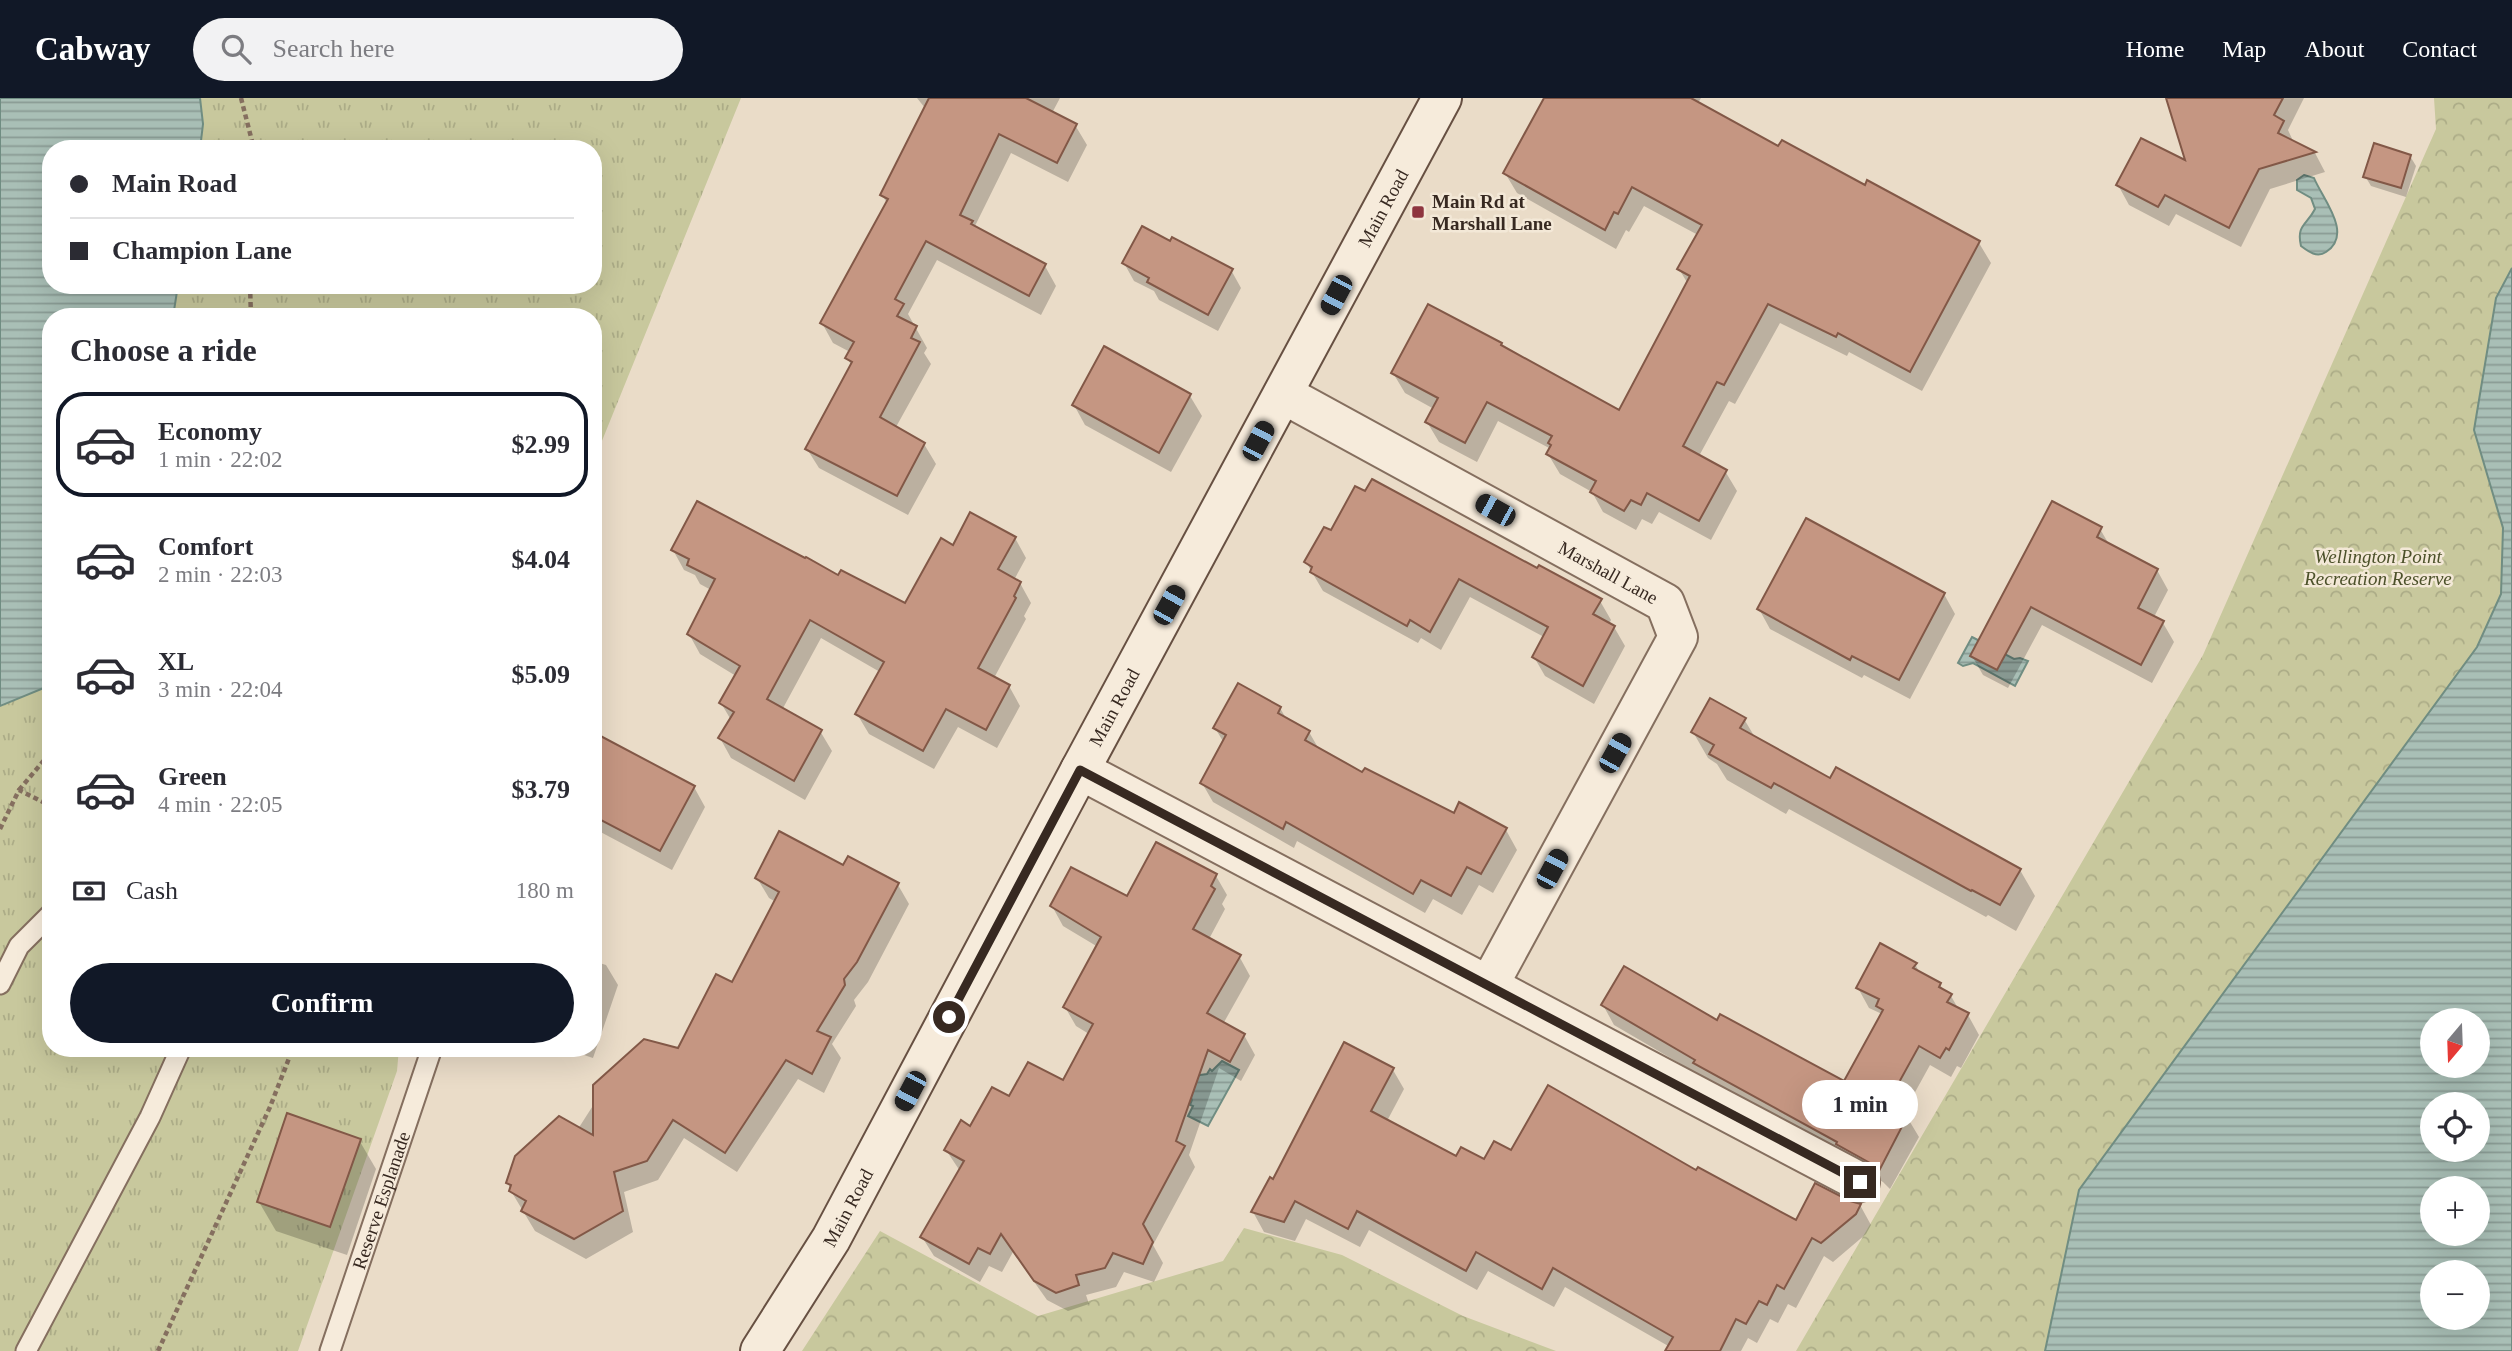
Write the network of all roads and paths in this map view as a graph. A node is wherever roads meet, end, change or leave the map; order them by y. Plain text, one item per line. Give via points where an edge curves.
1 (241, 98) edge
2 (1441, 98) edge
3 (252, 140) edge
4 (1283, 394) junction
5 (42, 763) edge
6 (1080, 770) junction
7 (19, 790) junction
8 (42, 802) edge
9 (0, 829) edge
10 (42, 923) edge
11 (0, 984) edge
12 (1489, 985) junction
13 (177, 1057) edge
14 (289, 1057) edge
15 (429, 1057) edge
16 (1860, 1182) dead end
17 (26, 1351) edge
18 (158, 1351) edge
19 (330, 1351) edge
20 (760, 1351) edge

1 - 3 path
2 - 4 street, Main Road
4 - 6 street, Main Road
4 - 12 street, Marshall Lane via 1665,603 1678,637
5 - 7 path
6 - 12 street
6 - 20 street, Main Road via 831,1239
7 - 8 path
7 - 9 path
10 - 11 lane via 19,946
12 - 16 street
13 - 17 lane
14 - 18 path
15 - 19 lane, Reserve Esplanade

